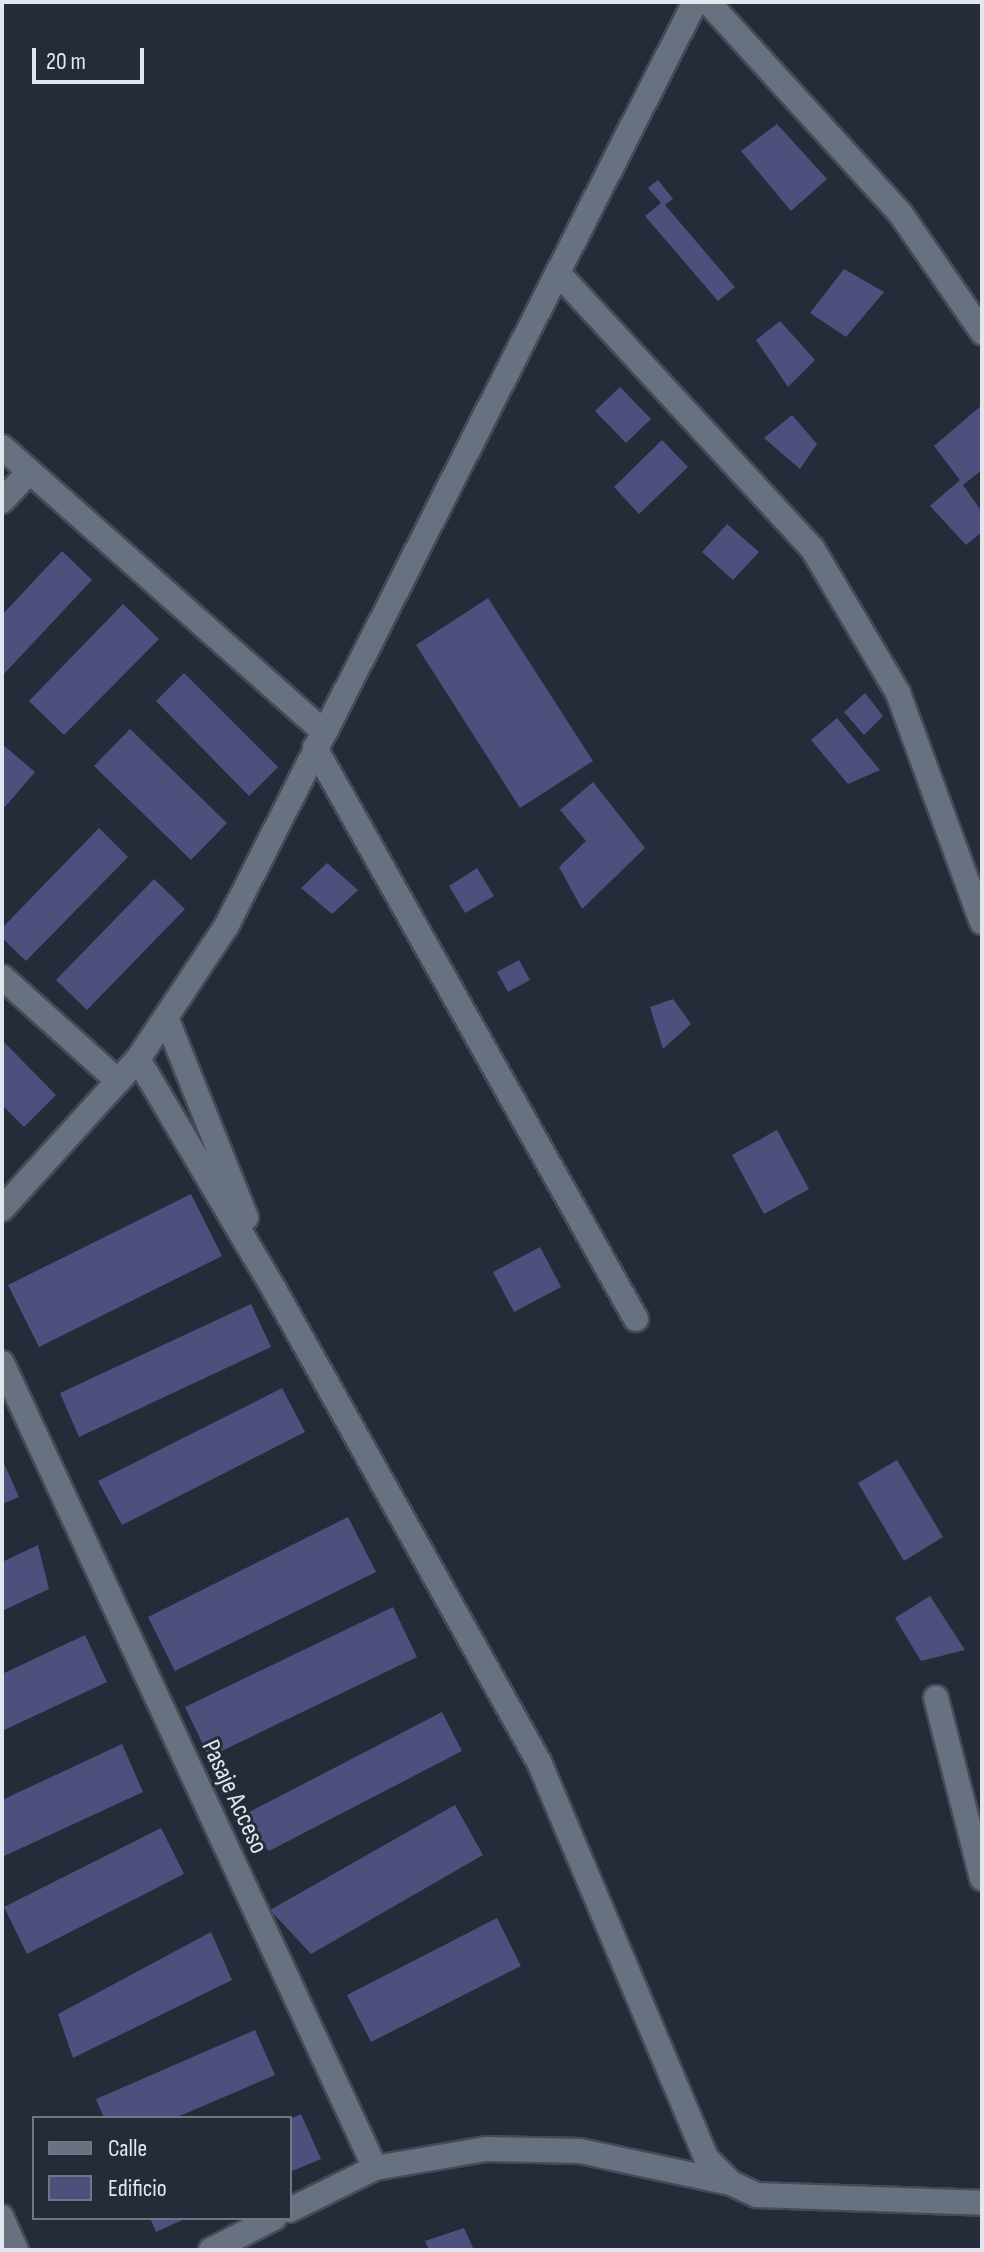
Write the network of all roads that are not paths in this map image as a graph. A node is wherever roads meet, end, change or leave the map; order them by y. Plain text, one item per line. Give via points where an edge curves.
1 (695, 2) edge
2 (708, 2) edge
3 (558, 273) junction
4 (982, 332) edge
5 (2, 447) edge
6 (29, 472) junction
7 (2, 501) edge
8 (320, 740) junction
9 (982, 922) edge
10 (2, 977) edge
11 (167, 1020) junction
12 (138, 1059) junction
13 (118, 1081) junction
14 (2, 1209) edge
15 (275, 1291) junction
16 (636, 1319) dead end
17 (2, 1363) edge
18 (936, 1698) dead end
19 (982, 1878) edge
20 (375, 2168) junction
21 (731, 2183) junction
22 (982, 2203) edge
23 (292, 2209) edge
24 (2, 2216) edge
25 (270, 2220) edge
26 (17, 2250) edge
27 (211, 2250) edge

1 - 3 street
2 - 4 street via 900,213
3 - 8 street
3 - 9 street via 812,548 898,693
5 - 6 street
6 - 7 street
6 - 8 street
8 - 11 street via 227,925
8 - 16 street
10 - 13 street
11 - 12 street
11 - 15 street
12 - 13 street
12 - 15 street
13 - 14 street
15 - 21 street via 539,1762 706,2158
17 - 20 street, Pasaje Acceso
18 - 19 street
20 - 21 street via 486,2149 580,2151
20 - 23 street
21 - 22 street via 757,2195
24 - 26 lane
25 - 27 street

